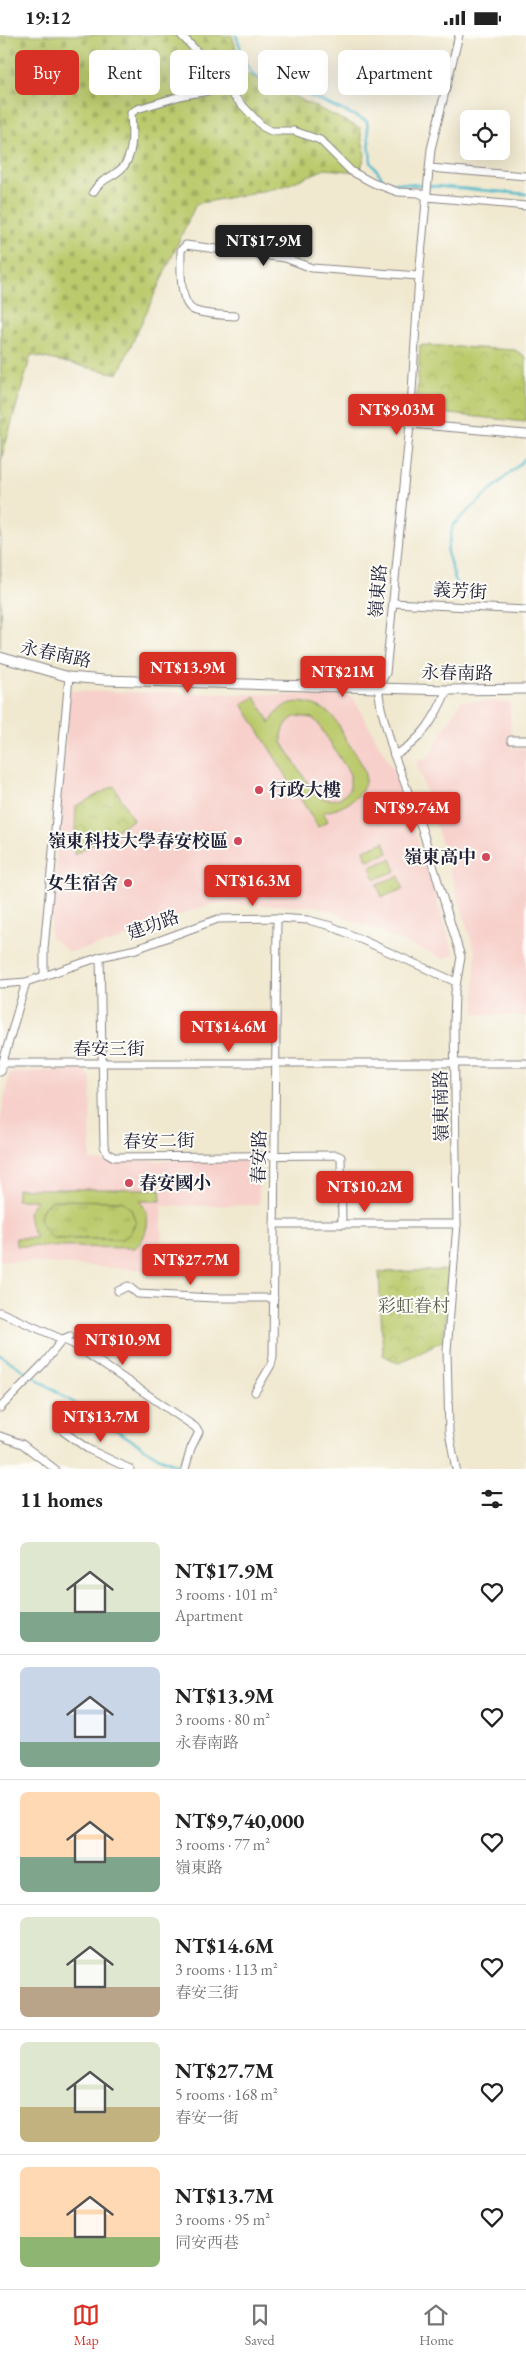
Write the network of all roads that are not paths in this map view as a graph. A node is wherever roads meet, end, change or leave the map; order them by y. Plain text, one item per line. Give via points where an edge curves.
1 (181, 35) edge
2 (458, 35) edge
3 (196, 50) edge
4 (184, 95) edge
5 (233, 95) edge
6 (430, 171) junction
7 (526, 176) edge
8 (93, 193) dead end
9 (427, 197) junction
10 (526, 206) edge
11 (420, 276) junction
12 (235, 316) dead end
13 (410, 424) junction
14 (526, 434) edge
15 (392, 603) junction
16 (526, 610) edge
17 (0, 657) edge
18 (69, 677) junction
19 (378, 687) junction
20 (526, 689) edge
21 (447, 690) junction
22 (510, 740) dead end
23 (526, 740) edge
24 (394, 755) junction
25 (276, 918) junction
26 (100, 957) junction
27 (44, 975) junction
28 (26, 982) junction
29 (456, 982) junction
30 (0, 985) edge
31 (2, 1063) junction
32 (526, 1063) edge
33 (103, 1064) junction
34 (275, 1064) junction
35 (456, 1065) junction
36 (0, 1072) edge
37 (275, 1155) junction
38 (274, 1224) junction
39 (342, 1224) junction
40 (457, 1224) junction
41 (118, 1291) dead end
42 (274, 1298) junction
43 (0, 1312) edge
44 (66, 1338) junction
45 (255, 1392) dead end
46 (0, 1408) edge
47 (64, 1432) dead end
48 (0, 1436) edge
49 (55, 1469) edge
50 (130, 1469) edge
51 (185, 1469) edge
52 (456, 1469) edge

1 - 3 street
2 - 6 street via 436,123
4 - 8 street via 131,113 130,148 126,161 122,169 101,180
5 - 9 street via 263,127 320,139 351,171 373,183
6 - 7 street
6 - 9 street, 嶺東路
9 - 10 street
9 - 11 street, 嶺東路
11 - 12 street via 312,268 286,258 186,245 180,250 180,284 188,306 194,311
11 - 13 street, 嶺東路
13 - 14 street
13 - 15 street, 嶺東路
15 - 16 street, 義芳街
15 - 19 street, 嶺東路 via 386,673
17 - 18 street, 永春南路
18 - 19 street, 永春南路
18 - 27 street
19 - 21 street, 永春南路
19 - 24 street
20 - 21 street, 永春南路
21 - 24 street via 436,715 422,735
22 - 23 street
24 - 29 street via 422,829 461,957
25 - 26 street, 建功路 via 218,919 136,949
25 - 29 street, 建功路 via 308,920 331,926
25 - 34 street, 春安路
26 - 27 street, 建功路
26 - 33 street, 春安二街
27 - 28 street, 建功路
28 - 30 street, 建功路
28 - 31 street
29 - 35 street, 嶺東南路
31 - 33 street, 春安三街
31 - 36 street
32 - 35 street
33 - 34 street, 春安三街
33 - 37 street, 春安二街 via 104,1146 114,1157
34 - 35 street, 春安三街
34 - 37 street, 春安路
35 - 40 street, 嶺東南路
37 - 38 street, 春安路
37 - 39 street, 春安二街 via 342,1157
38 - 39 street
38 - 42 street, 春安路
39 - 40 street
40 - 52 street, 嶺東南路 via 447,1351 449,1432
41 - 42 street via 128,1286 138,1294
42 - 45 street, 春安路 via 273,1357
43 - 44 street
44 - 46 street
44 - 51 street via 196,1427 198,1432
47 - 50 street via 88,1449
48 - 49 street via 22,1444

